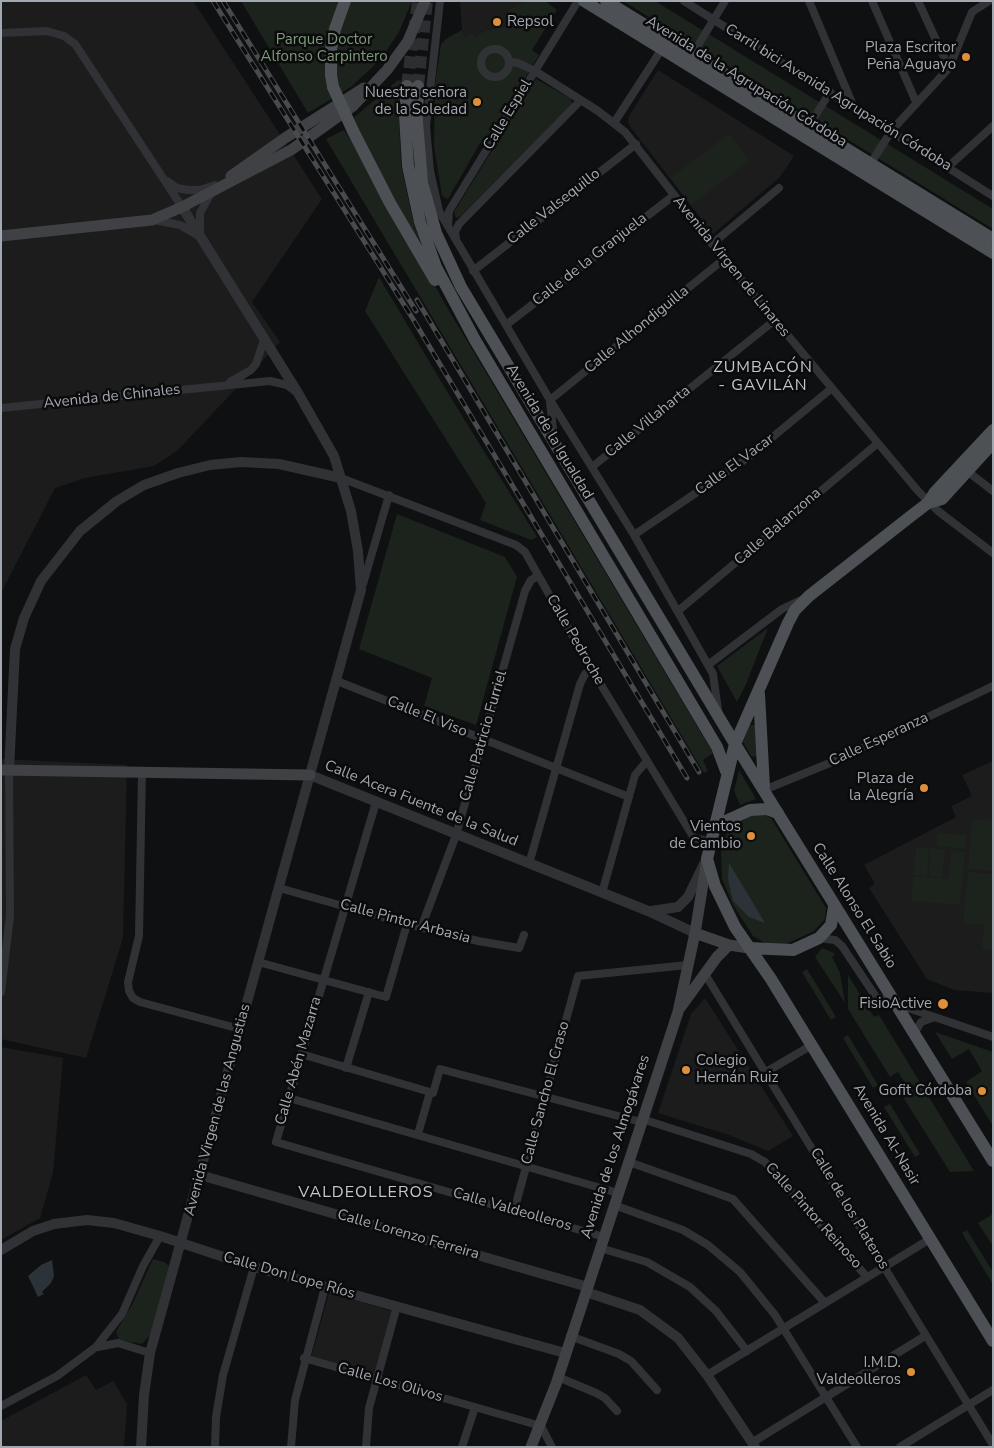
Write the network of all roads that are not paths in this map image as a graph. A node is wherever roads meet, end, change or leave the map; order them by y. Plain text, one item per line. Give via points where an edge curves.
1 (345, 1) edge
2 (424, 1) edge
3 (440, 1) edge
4 (578, 1) edge
5 (584, 1) edge
6 (606, 1) edge
7 (684, 1) edge
8 (725, 1) edge
9 (809, 1) edge
10 (872, 1) edge
11 (918, 1) edge
12 (989, 1) edge
13 (714, 20) junction
14 (1, 33) edge
15 (664, 44) junction
16 (689, 59) junction
17 (510, 62) dead end
18 (949, 68) junction
19 (534, 71) junction
20 (378, 80) junction
21 (830, 92) junction
22 (582, 100) junction
23 (916, 102) junction
24 (856, 110) junction
25 (614, 123) junction
26 (809, 126) junction
27 (993, 126) edge
28 (892, 130) junction
29 (636, 144) junction
30 (948, 167) junction
31 (868, 169) junction
32 (161, 174) junction
33 (226, 180) junction
34 (779, 188) dead end
35 (215, 191) junction
36 (673, 196) junction
37 (993, 196) edge
38 (203, 197) junction
39 (182, 207) junction
40 (152, 220) junction
41 (450, 231) junction
42 (1, 236) edge
43 (992, 238) edge
44 (202, 239) junction
45 (712, 244) junction
46 (458, 245) junction
47 (993, 253) edge
48 (724, 259) junction
49 (473, 270) junction
50 (775, 320) junction
51 (506, 325) junction
52 (264, 340) junction
53 (475, 340) junction
54 (223, 385) junction
55 (832, 388) junction
56 (298, 393) junction
57 (550, 400) junction
58 (1, 408) edge
59 (993, 430) edge
60 (878, 442) junction
61 (993, 442) edge
62 (555, 443) junction
63 (592, 467) junction
64 (967, 471) junction
65 (341, 478) junction
66 (993, 491) edge
67 (388, 495) junction
68 (928, 503) junction
69 (634, 536) junction
70 (993, 553) edge
71 (538, 576) junction
72 (361, 590) junction
73 (810, 596) junction
74 (678, 611) junction
75 (708, 666) junction
76 (592, 670) junction
77 (336, 681) junction
78 (993, 686) edge
79 (759, 692) junction
80 (719, 717) junction
81 (483, 740) junction
82 (735, 744) junction
83 (646, 762) junction
84 (555, 767) junction
85 (5, 770) edge
86 (142, 771) junction
87 (726, 774) junction
88 (310, 775) junction
89 (764, 790) junction
90 (629, 797) junction
91 (376, 802) junction
92 (778, 813) junction
93 (715, 826) junction
94 (456, 835) junction
95 (712, 842) junction
96 (707, 859) junction
97 (529, 864) junction
98 (279, 888) junction
99 (602, 892) junction
100 (344, 906) junction
101 (834, 907) junction
102 (648, 911) junction
103 (407, 924) junction
104 (421, 928) junction
105 (695, 933) junction
106 (524, 935) dead end
107 (819, 938) junction
108 (730, 945) junction
109 (749, 948) junction
110 (258, 962) junction
111 (688, 965) junction
112 (705, 974) junction
113 (323, 981) junction
114 (1, 992) edge
115 (369, 992) junction
116 (896, 1004) junction
117 (678, 1012) junction
118 (935, 1017) junction
119 (240, 1029) junction
120 (914, 1034) junction
121 (993, 1037) edge
122 (812, 1045) junction
123 (301, 1054) junction
124 (346, 1068) junction
125 (766, 1072) junction
126 (430, 1092) junction
127 (544, 1096) junction
128 (289, 1098) junction
129 (642, 1121) junction
130 (418, 1134) junction
131 (276, 1142) joint
132 (993, 1161) edge
133 (628, 1162) junction
134 (526, 1166) junction
135 (200, 1174) junction
136 (616, 1199) junction
137 (514, 1211) junction
138 (160, 1236) junction
139 (604, 1236) junction
140 (930, 1238) junction
141 (181, 1243) junction
142 (600, 1248) junction
143 (1, 1250) edge
144 (254, 1267) junction
145 (884, 1267) junction
146 (868, 1277) junction
147 (325, 1287) junction
148 (587, 1289) junction
149 (825, 1303) junction
150 (397, 1306) junction
151 (784, 1328) junction
152 (570, 1336) junction
153 (925, 1336) junction
154 (993, 1340) edge
155 (96, 1348) junction
156 (747, 1351) junction
157 (150, 1352) junction
158 (565, 1353) junction
159 (304, 1358) junction
160 (707, 1375) junction
161 (558, 1377) junction
162 (376, 1379) junction
163 (657, 1390) dead end
164 (993, 1390) edge
165 (826, 1397) junction
166 (968, 1405) junction
167 (1, 1406) edge
168 (475, 1407) junction
169 (617, 1411) dead end
170 (540, 1426) junction
171 (754, 1444) edge
172 (993, 1445) edge
173 (535, 1446) edge
174 (142, 1447) edge
175 (216, 1447) edge
176 (291, 1447) edge
177 (366, 1447) edge
178 (462, 1447) edge
179 (552, 1447) edge
180 (857, 1447) edge
181 (900, 1447) edge

1 - 53 main road, bridge via 331,49 333,87 410,239 454,313
2 - 20 main road via 408,41
3 - 41 street, Avenida de la Igualdad via 428,98 427,141 435,199
4 - 19 street, Calle Espiel
5 - 15 main road, Avenida de la Agrupación Córdoba
6 - 15 main road, Avenida de la Agrupación Córdoba
7 - 13 street, Carril bici Avenida Agrupación Córdoba
8 - 13 street
9 - 24 street
10 - 23 street
11 - 18 street
12 - 18 street via 972,12
13 - 16 street
13 - 21 street, Carril bici Avenida Agrupación Córdoba
14 - 32 street via 47,31 64,36 75,44
15 - 16 main road, Avenida de la Agrupación Córdoba
15 - 25 street
16 - 26 main road, Avenida de la Agrupación Córdoba
16 - 31 main road, Avenida de la Agrupación Córdoba
17 - 19 street, Avenida Virgen de Linares
18 - 23 street
19 - 22 street, Avenida Virgen de Linares
19 - 41 street, Calle Espiel via 449,211
20 - 33 main road via 285,138
20 - 35 main road via 353,106 323,129
21 - 24 street, Carril bici Avenida Agrupación Córdoba
21 - 26 street, Avenida de la Agrupación Córdoba
22 - 25 street, Avenida Virgen de Linares
22 - 46 street via 459,224 455,232
23 - 28 street
24 - 28 street, Carril bici Avenida Agrupación Córdoba
25 - 29 street, Avenida Virgen de Linares
26 - 31 main road, Avenida de la Agrupación Córdoba
27 - 30 street
28 - 30 street, Carril bici Avenida Agrupación Córdoba
28 - 31 street
29 - 36 street, Avenida Virgen de Linares
29 - 49 street, Calle Valsequillo
30 - 37 street, Carril bici Avenida Agrupación Córdoba
31 - 43 main road, Avenida de la Agrupación Córdoba
31 - 47 main road, Avenida de la Agrupación Córdoba
32 - 33 street via 176,188 188,190 210,187
32 - 39 street
33 - 38 main road
34 - 45 street
35 - 38 main road
35 - 44 street via 200,213 198,221
36 - 45 street, Avenida Virgen de Linares
36 - 51 street, Calle de la Granjuela
38 - 39 main road
39 - 40 main road
39 - 44 street
40 - 42 main road
40 - 44 street via 180,225
41 - 46 street, Avenida de la Igualdad
44 - 52 street
45 - 48 street, Avenida Virgen de Linares
46 - 49 street, Avenida de la Igualdad
48 - 50 street, Avenida Virgen de Linares
48 - 57 street, Calle Alhondiguilla
49 - 51 street, Avenida de la Igualdad
50 - 55 street, Avenida Virgen de Linares
50 - 63 street, Calle Villaharta
51 - 57 street, Avenida de la Igualdad
52 - 54 street, Avenida de Chinales via 251,370
52 - 56 street, Avenida Virgen de las Angustias
53 - 62 main road, Avenida de la Igualdad via 436,267 418,214 406,147 413,86 419,164 426,203 439,241 464,293
53 - 87 main road, Avenida de la Igualdad via 718,746
54 - 56 street, Avenida de Chinales via 270,381 287,385
54 - 58 street, Avenida de Chinales
55 - 60 street, Avenida Virgen de Linares
55 - 69 street, Calle El Vacar via 746,459
56 - 65 street, Avenida Virgen de las Angustias via 334,456
57 - 62 street, Avenida de la Igualdad
57 - 63 street, Avenida de la Igualdad
59 - 68 main road
60 - 68 street, Avenida Virgen de Linares
60 - 74 street, Calle Balanzona
61 - 64 main road
62 - 80 main road, Avenida de la Igualdad
63 - 69 street, Avenida de la Igualdad
64 - 66 street
64 - 68 main road via 942,499
65 - 67 street, Calle Pedroche
65 - 72 street, Avenida Virgen de las Angustias via 351,511
65 - 85 street via 279,464 241,462 210,465 144,485 80,531 41,581 24,618 15,649
67 - 71 street, Calle Pedroche via 516,545 525,552
67 - 72 street
68 - 70 street, Avenida Virgen de Linares
68 - 73 main road
69 - 74 street, Avenida de la Igualdad
71 - 76 street, Calle Pedroche
71 - 81 street, Calle Patricio Furriel via 531,580 525,591
72 - 77 street, Avenida Virgen de las Angustias
73 - 75 street via 782,609
73 - 79 main road via 795,610 788,623
74 - 75 street, Avenida de la Igualdad
75 - 80 street, Avenida de la Igualdad via 713,674
76 - 83 street, Calle Pedroche
76 - 84 street via 585,674 580,684
77 - 81 street, Calle El Viso
77 - 88 street, Avenida Virgen de las Angustias
78 - 89 street, Calle Esperanza via 837,760
79 - 82 main road
79 - 89 main road
80 - 82 main road, Avenida de la Igualdad
81 - 84 street, Calle El Viso
81 - 94 street, Calle Patricio Furriel
82 - 87 main road, Avenida de la Igualdad
82 - 89 main road, Avenida de la Igualdad
83 - 90 street via 635,775
83 - 95 street, Calle Pedroche via 694,838
84 - 90 street, Calle El Viso
84 - 97 street
85 - 86 main road, Calle Acera Fuente de la Salud
85 - 114 street via 10,916
86 - 88 main road, Calle Acera Fuente de la Salud
86 - 119 street via 140,936 128,982 129,990 140,1002
87 - 93 main road, Avenida de la Igualdad
88 - 91 street, Calle Acera Fuente de la Salud
88 - 98 street, Avenida Virgen de las Angustias
89 - 92 main road, Calle Alonso El Sabio
90 - 99 street
91 - 94 street, Calle Acera Fuente de la Salud
91 - 100 street
92 - 93 main road via 767,809 750,810
92 - 101 main road, Calle Alonso El Sabio
93 - 95 main road
94 - 97 street, Calle Acera Fuente de la Salud
94 - 104 street, Calle Patricio Furriel
95 - 96 main road
96 - 102 street via 688,897 678,907
96 - 105 main road, Avenida de los Almogávares
96 - 109 main road via 724,907
97 - 99 street, Calle Acera Fuente de la Salud
98 - 100 street, Calle Pintor Arbasia
98 - 110 street, Avenida Virgen de las Angustias
99 - 102 street, Calle Acera Fuente de la Salud
100 - 103 street, Calle Pintor Arbasia
100 - 113 street, Calle Abén Mazarra
101 - 107 main road via 831,925
101 - 116 main road, Calle Alonso El Sabio
102 - 105 street, Calle Acera Fuente de la Salud
103 - 104 street, Calle Pintor Arbasia
103 - 115 street via 386,997
104 - 106 street, Calle Pintor Arbasia via 519,948
105 - 108 main road
105 - 111 main road, Avenida de los Almogávares
107 - 109 main road via 793,950
107 - 116 street via 836,940 874,996
108 - 109 main road
108 - 112 main road, Avenida de los Almogávares
109 - 122 main road, Avenida Al-Nasir
110 - 113 street
110 - 119 street, Avenida Virgen de las Angustias
111 - 117 main road, Avenida de los Almogávares
111 - 127 street, Calle Sancho El Craso via 578,976
112 - 117 main road, Avenida de los Almogávares
112 - 125 street, Calle de los Plateros
113 - 115 street
113 - 123 street, Calle Abén Mazarra
115 - 124 street
116 - 118 street
116 - 120 main road, Calle Alonso El Sabio
117 - 129 main road, Avenida de los Almogávares
118 - 120 street via 921,1022
118 - 121 street
119 - 135 street, Avenida Virgen de las Angustias
120 - 132 main road, Calle Alonso El Sabio
122 - 125 street
122 - 140 main road, Avenida Al-Nasir
123 - 124 street
123 - 128 street, Calle Abén Mazarra
124 - 126 street
125 - 145 street, Calle de los Plateros
126 - 127 street, Calle Pintor Reinoso via 433,1093 440,1069
126 - 130 street
127 - 129 street, Calle Pintor Reinoso
127 - 134 street, Calle Sancho El Craso
128 - 130 street
128 - 131 street, Calle Abén Mazarra
129 - 133 main road, Avenida de los Almogávares
129 - 146 street, Calle Pintor Reinoso via 751,1154 765,1162
130 - 134 street
131 - 137 street, Calle Valdeolleros
133 - 136 main road, Avenida de los Almogávares
133 - 149 street via 733,1199
134 - 136 street
134 - 137 street, Calle Sancho El Craso
135 - 141 street, Avenida Virgen de las Angustias
135 - 148 street, Calle Lorenzo Ferreira
136 - 139 main road, Avenida de los Almogávares
136 - 151 street via 708,1245 740,1272
137 - 139 street, Calle Valdeolleros
138 - 141 street, Calle Don Lope Ríos
138 - 143 street, Calle Don Lope Ríos via 114,1223 87,1220 54,1224
138 - 155 street via 122,1314
139 - 142 main road, Avenida de los Almogávares
140 - 145 street
140 - 154 main road, Avenida Al-Nasir
141 - 144 street, Calle Don Lope Ríos
141 - 157 street, Avenida Virgen de las Angustias
142 - 148 main road, Avenida de los Almogávares
142 - 156 street via 647,1262 690,1287 716,1311
144 - 147 street, Calle Don Lope Ríos
144 - 175 street via 223,1375 216,1417
145 - 146 street
145 - 153 street, Calle de los Plateros
146 - 149 street
147 - 150 street, Calle Don Lope Ríos
147 - 159 street
148 - 152 main road, Avenida de los Almogávares
148 - 160 street, Calle Lorenzo Ferreira via 652,1317 678,1338
149 - 151 street
150 - 158 street, Calle Don Lope Ríos
150 - 162 street
151 - 156 street
151 - 165 street
152 - 158 main road, Avenida de los Almogávares
152 - 163 street via 620,1354 631,1361
153 - 165 street
153 - 166 street, Calle de los Plateros
155 - 157 street via 118,1343
155 - 167 street via 57,1376
156 - 160 street
157 - 174 street, Avenida Virgen de las Angustias
158 - 161 main road, Avenida de los Almogávares
159 - 162 street, Calle Los Olivos
159 - 176 street via 295,1400
160 - 171 street, Calle Lorenzo Ferreira
161 - 169 street via 596,1393
161 - 170 main road, Avenida de los Almogávares
162 - 168 street, Calle Los Olivos
162 - 177 street via 369,1408
164 - 166 street
165 - 171 street
165 - 180 street
166 - 172 street, Calle de los Plateros
166 - 181 street
168 - 170 street, Calle Los Olivos
168 - 178 street
170 - 173 main road, Avenida de los Almogávares
170 - 179 street

